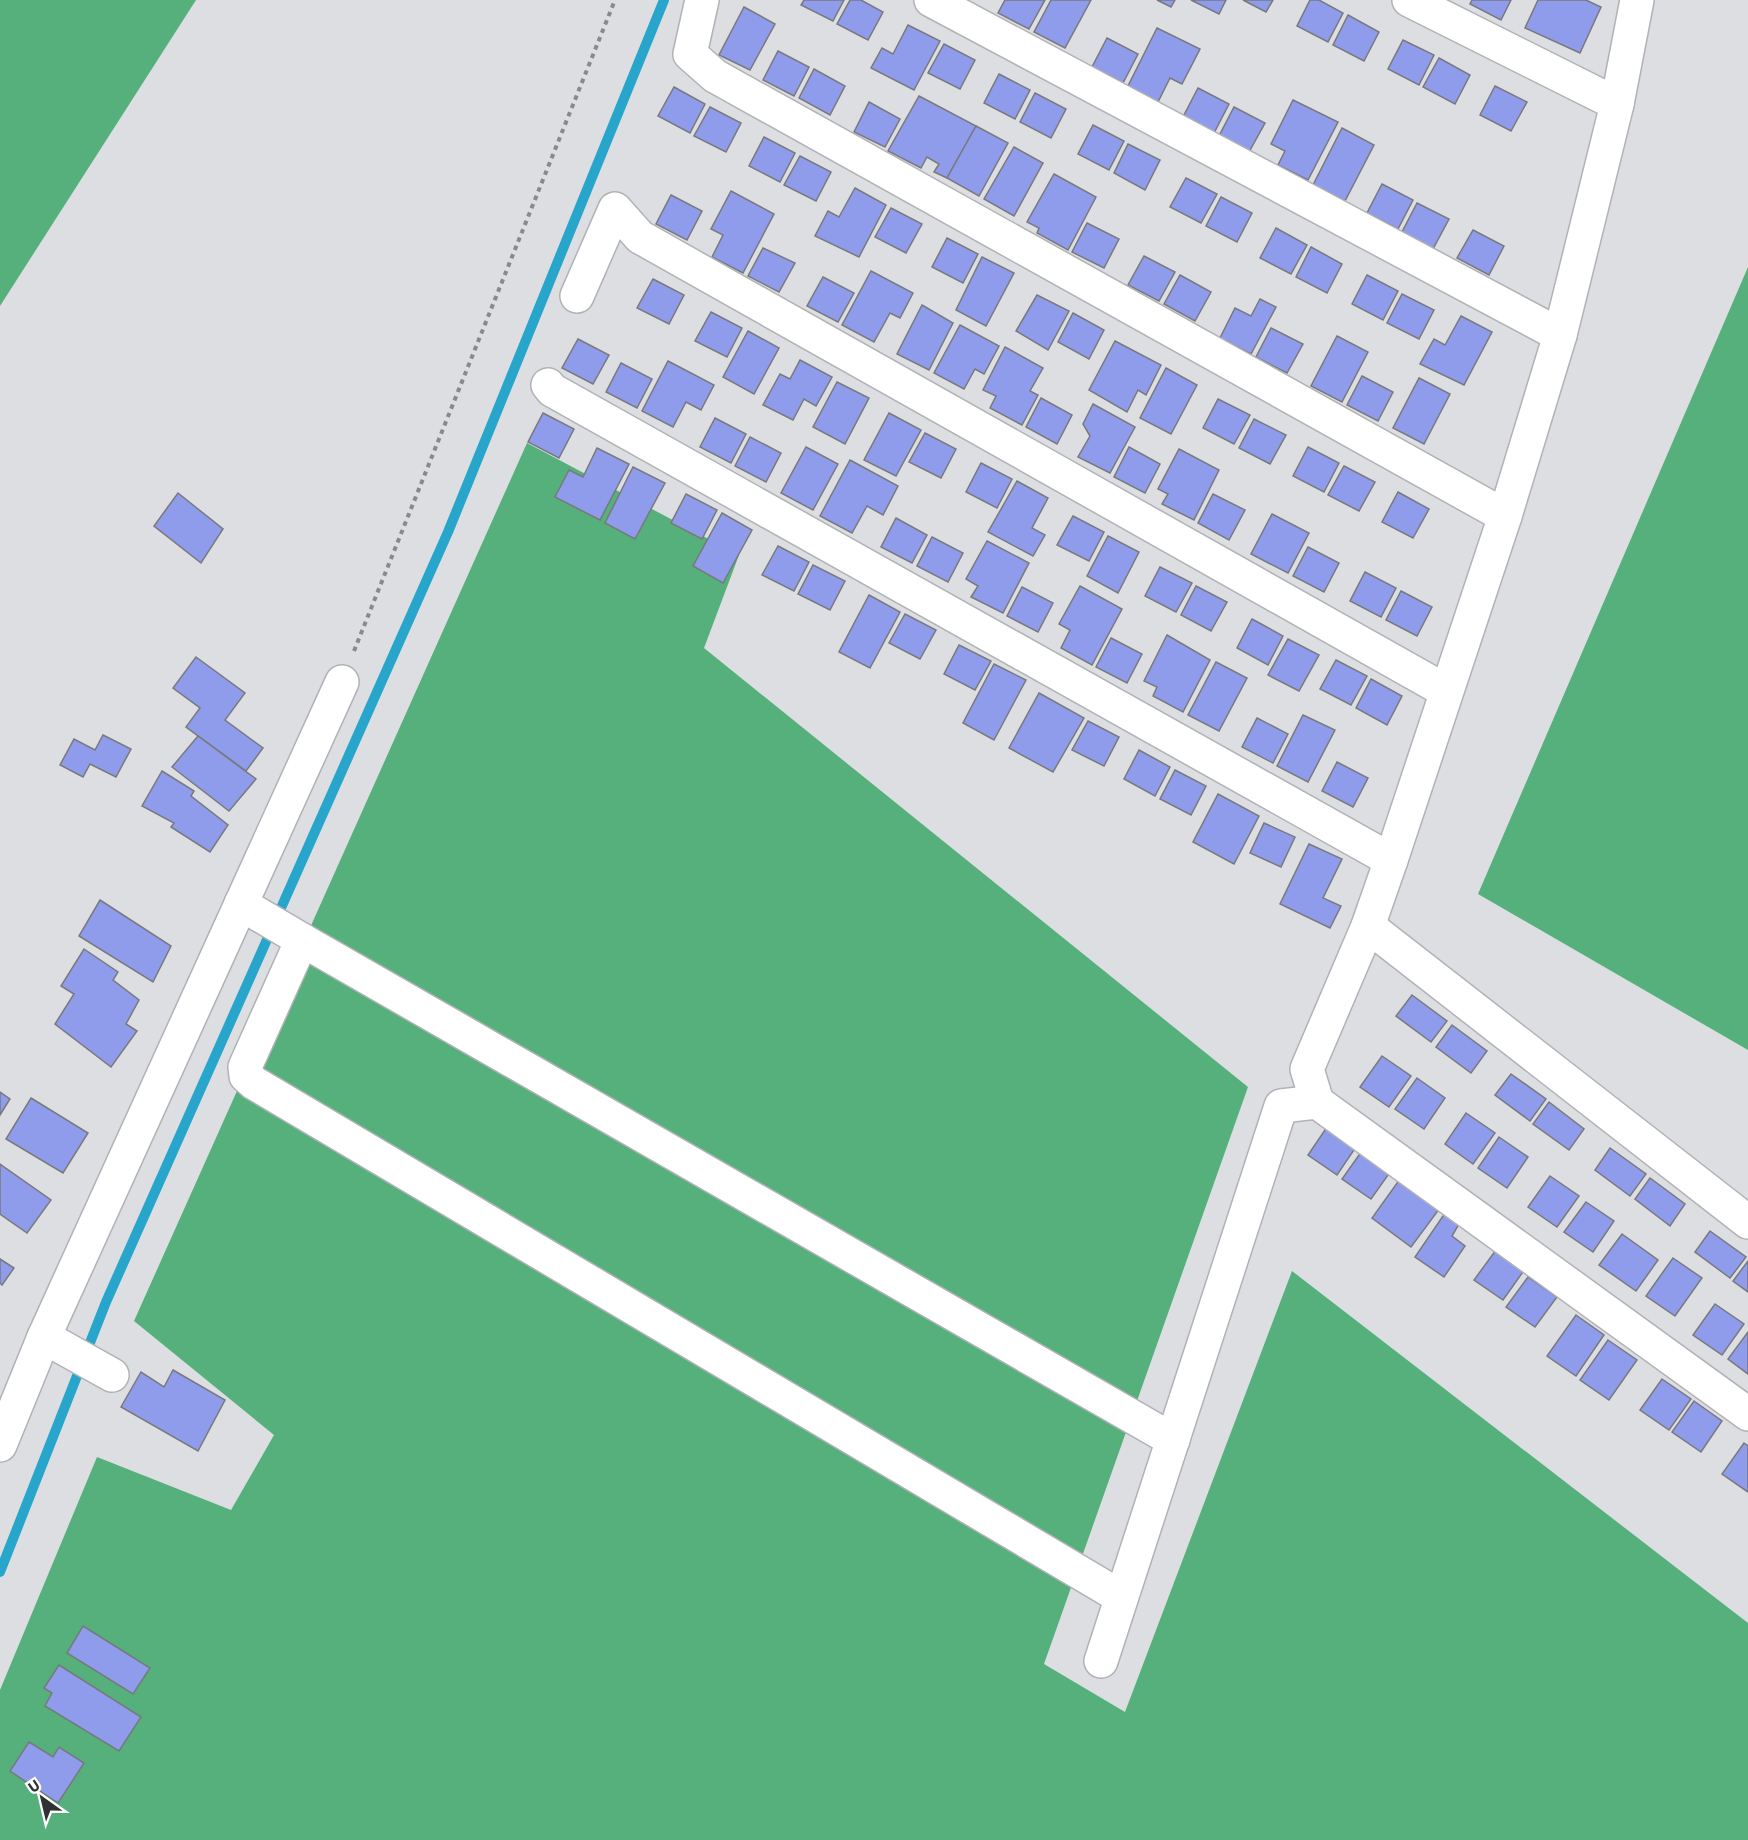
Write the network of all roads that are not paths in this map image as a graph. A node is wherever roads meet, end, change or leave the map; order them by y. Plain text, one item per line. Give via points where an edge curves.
1 (702, 0) edge
2 (931, 0) edge
3 (1409, 0) edge
4 (1637, 0) edge
5 (1617, 105) junction
6 (577, 296) dead end
7 (1560, 335) junction
8 (548, 385) dead end
9 (1505, 516) junction
10 (342, 682) road end
11 (1446, 691) junction
12 (1391, 860) junction
13 (241, 904) junction
14 (1368, 926) junction
15 (302, 940) junction
16 (1317, 1102) junction
17 (1748, 1222) edge
18 (52, 1342) junction
19 (106, 1372) dead end
20 (1748, 1414) edge
21 (1173, 1440) junction
22 (0, 1445) edge
23 (1121, 1598) junction
24 (1101, 1661) dead end

1 - 9 street via 690,54 715,76
2 - 7 street
3 - 5 street
4 - 5 street
5 - 7 street
6 - 11 street via 615,208 640,237
7 - 9 street
8 - 12 street
9 - 11 street
10 - 13 street
11 - 12 street
12 - 14 street
13 - 15 street
13 - 18 street
14 - 16 street via 1307,1069
14 - 17 street
15 - 21 street
15 - 23 street via 245,1067 246,1076 254,1083
16 - 20 street
16 - 21 street via 1281,1106
18 - 19 street
18 - 22 street
21 - 23 street
23 - 24 street

